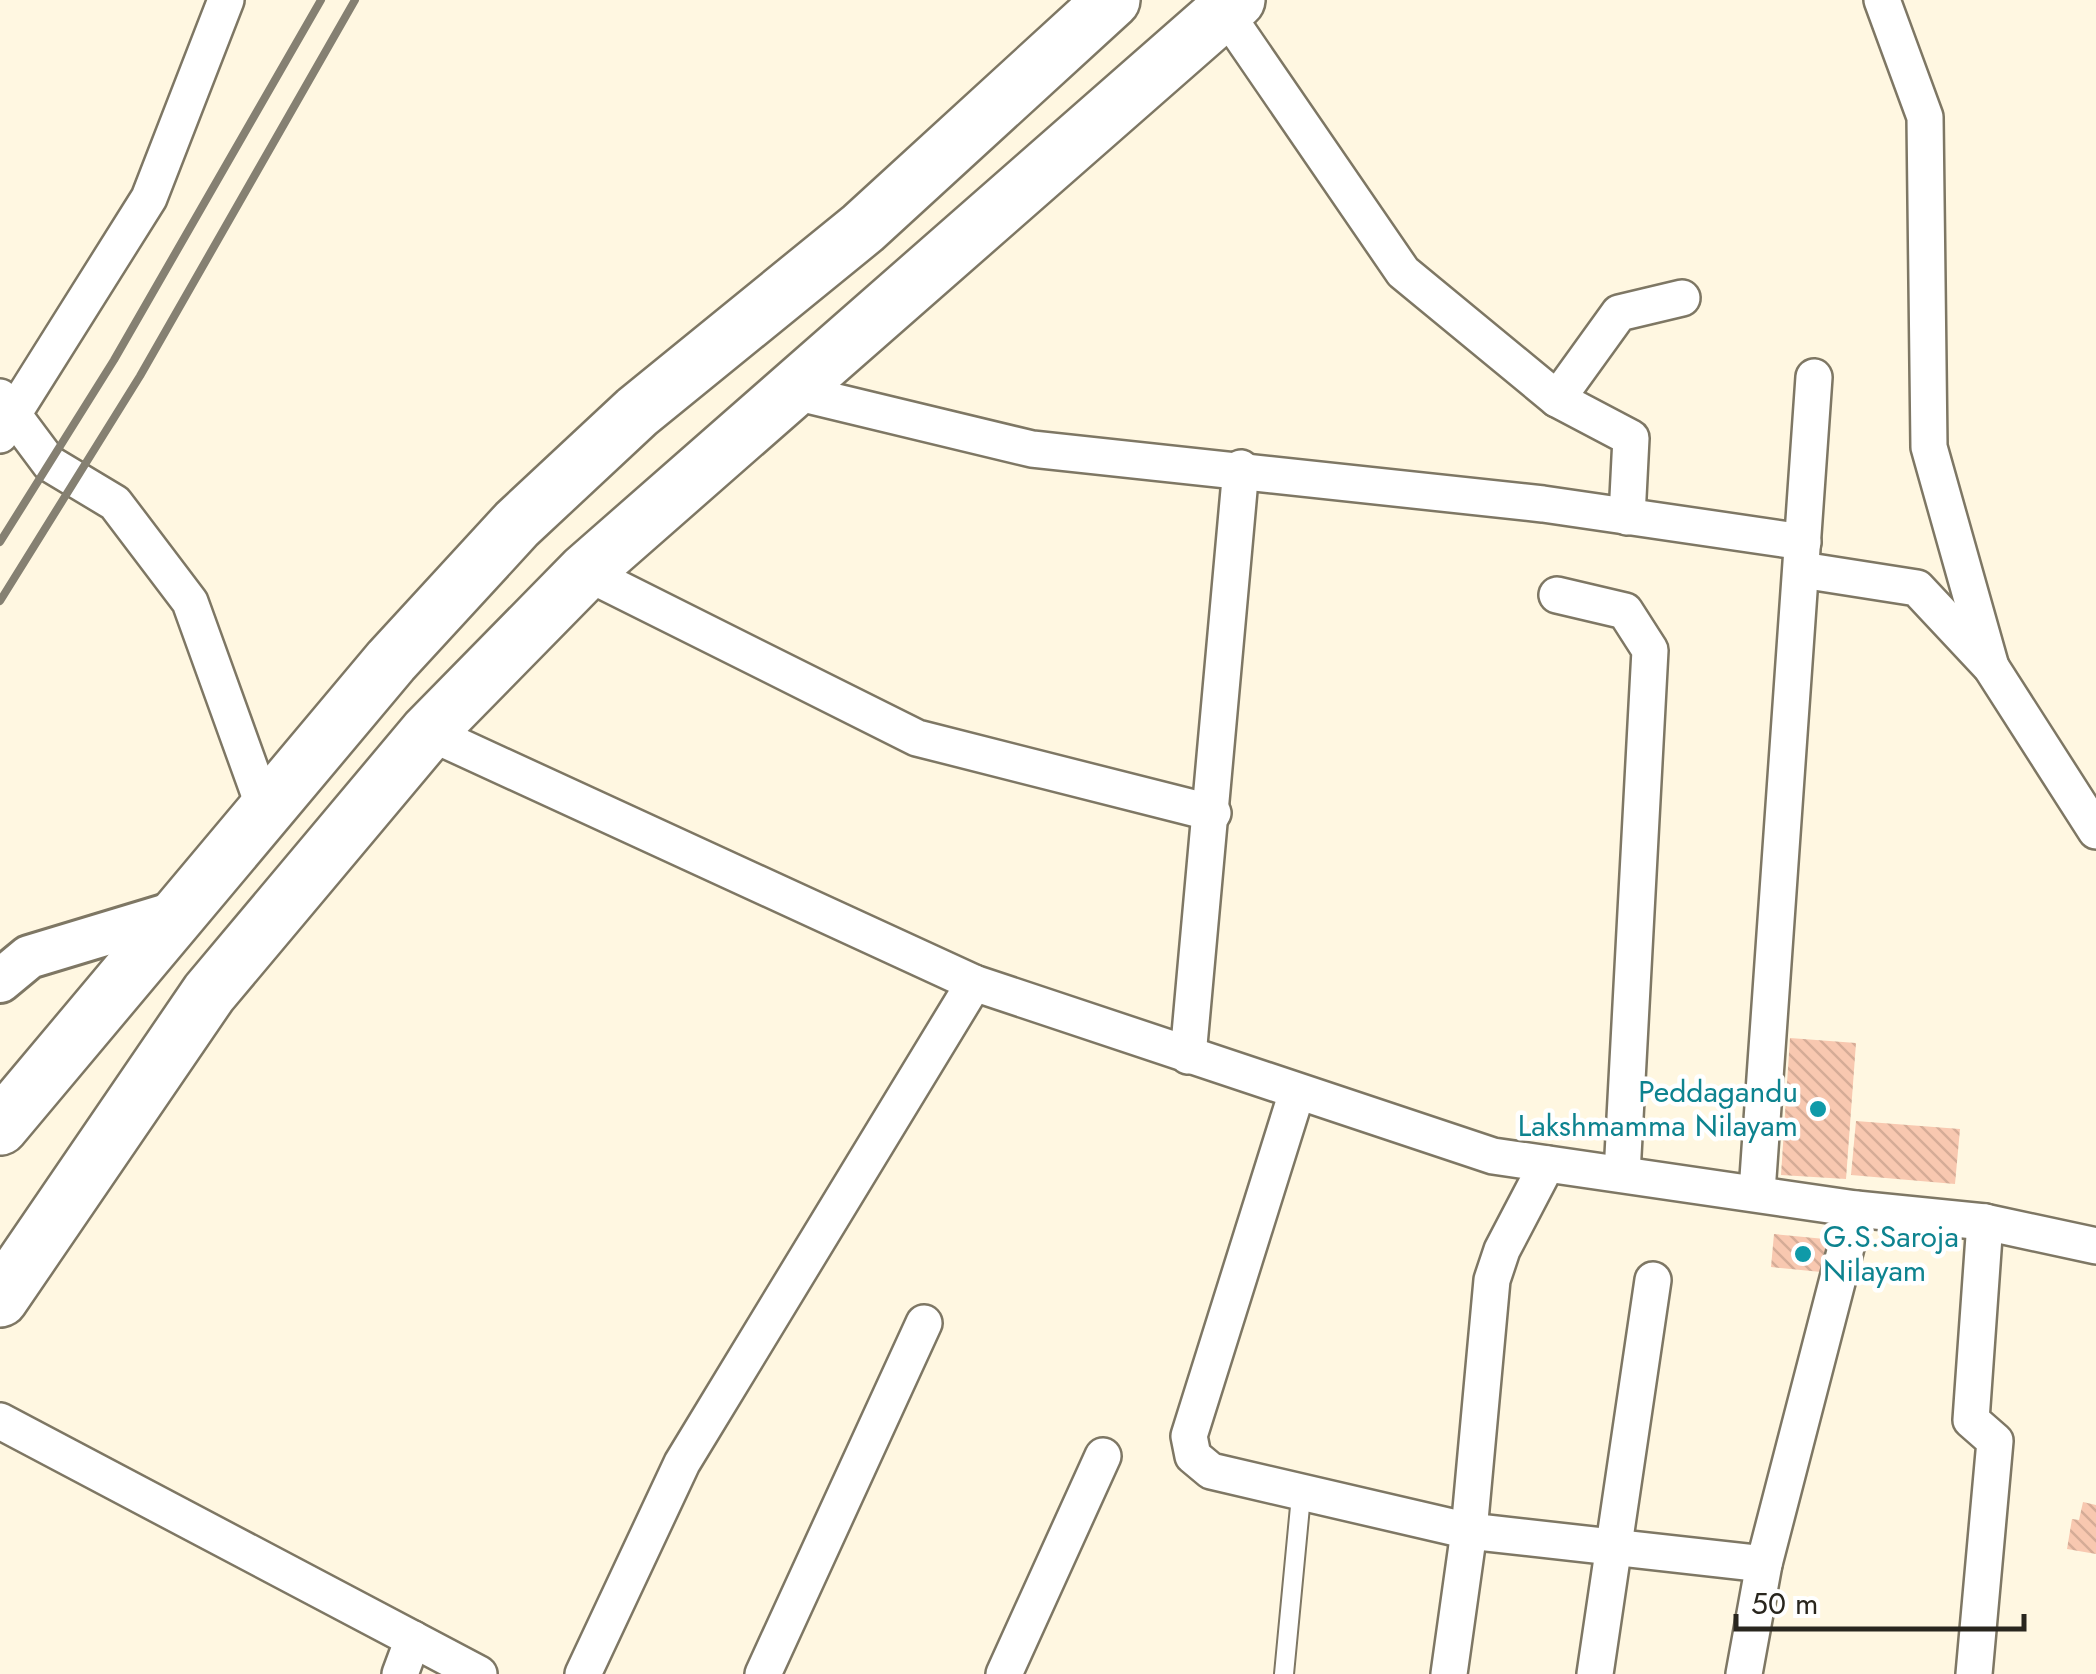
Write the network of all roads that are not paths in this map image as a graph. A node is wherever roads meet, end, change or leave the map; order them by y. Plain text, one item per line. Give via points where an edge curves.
1 (226, 0) edge
2 (1112, 0) edge
3 (1882, 0) edge
4 (1230, 5) edge
5 (1682, 298) dead end
6 (1814, 377) dead end
7 (791, 391) junction
8 (1557, 400) junction
9 (5, 415) edge
10 (1242, 468) junction
11 (1627, 517) junction
12 (1802, 556) junction
13 (585, 572) junction
14 (1557, 595) dead end
15 (1991, 667) junction
16 (428, 732) junction
17 (266, 810) junction
18 (1213, 813) junction
19 (2096, 832) edge
20 (181, 911) junction
21 (0, 981) edge
22 (974, 983) junction
23 (1188, 1056) junction
24 (1297, 1092) junction
25 (0, 1127) edge
26 (1546, 1164) junction
27 (1622, 1174) junction
28 (1757, 1192) junction
29 (1856, 1209) junction
30 (1985, 1222) junction
31 (2096, 1246) edge
32 (1653, 1280) dead end
33 (0, 1299) edge
34 (924, 1323) dead end
35 (0, 1421) edge
36 (1103, 1456) dead end
37 (1301, 1496) junction
38 (1470, 1531) junction
39 (1614, 1549) junction
40 (1764, 1564) junction
41 (413, 1639) junction
42 (400, 1674) edge
43 (479, 1674) edge
44 (583, 1674) edge
45 (763, 1674) edge
46 (1004, 1674) edge
47 (1284, 1674) edge
48 (1449, 1674) edge
49 (1595, 1674) edge
50 (1744, 1674) edge
51 (1974, 1674) edge

1 - 9 street via 149,198
2 - 17 highway via 863,228 637,412 518,524
3 - 15 street via 1926,117 1929,448
4 - 7 highway
4 - 8 street via 1403,272
5 - 8 street via 1619,313
6 - 12 street
7 - 10 street via 1032,449
7 - 13 highway
8 - 11 street via 1631,438
9 - 17 street via 50,464 115,503 190,602
10 - 11 street
10 - 18 street
11 - 12 street
12 - 15 street via 1917,588
12 - 28 street
13 - 16 highway
13 - 18 street via 916,738
14 - 27 street via 1624,611 1650,650
15 - 19 street
16 - 22 street
16 - 33 highway via 209,994
17 - 20 highway
18 - 23 street
20 - 21 street via 28,957
20 - 25 highway
22 - 23 street
22 - 44 street via 682,1463
23 - 24 street
24 - 26 street via 1493,1156
24 - 37 street via 1190,1436 1194,1456 1211,1471
26 - 27 street
26 - 38 street via 1492,1280
27 - 28 street
28 - 29 street
29 - 30 street
29 - 40 street
30 - 31 street
30 - 51 street via 1971,1420 1995,1441
32 - 39 street
34 - 45 street
35 - 41 street
36 - 46 street
37 - 38 street
37 - 47 lane
38 - 39 street
38 - 48 street
39 - 40 street
39 - 49 street
40 - 50 street
41 - 42 street
41 - 43 street

